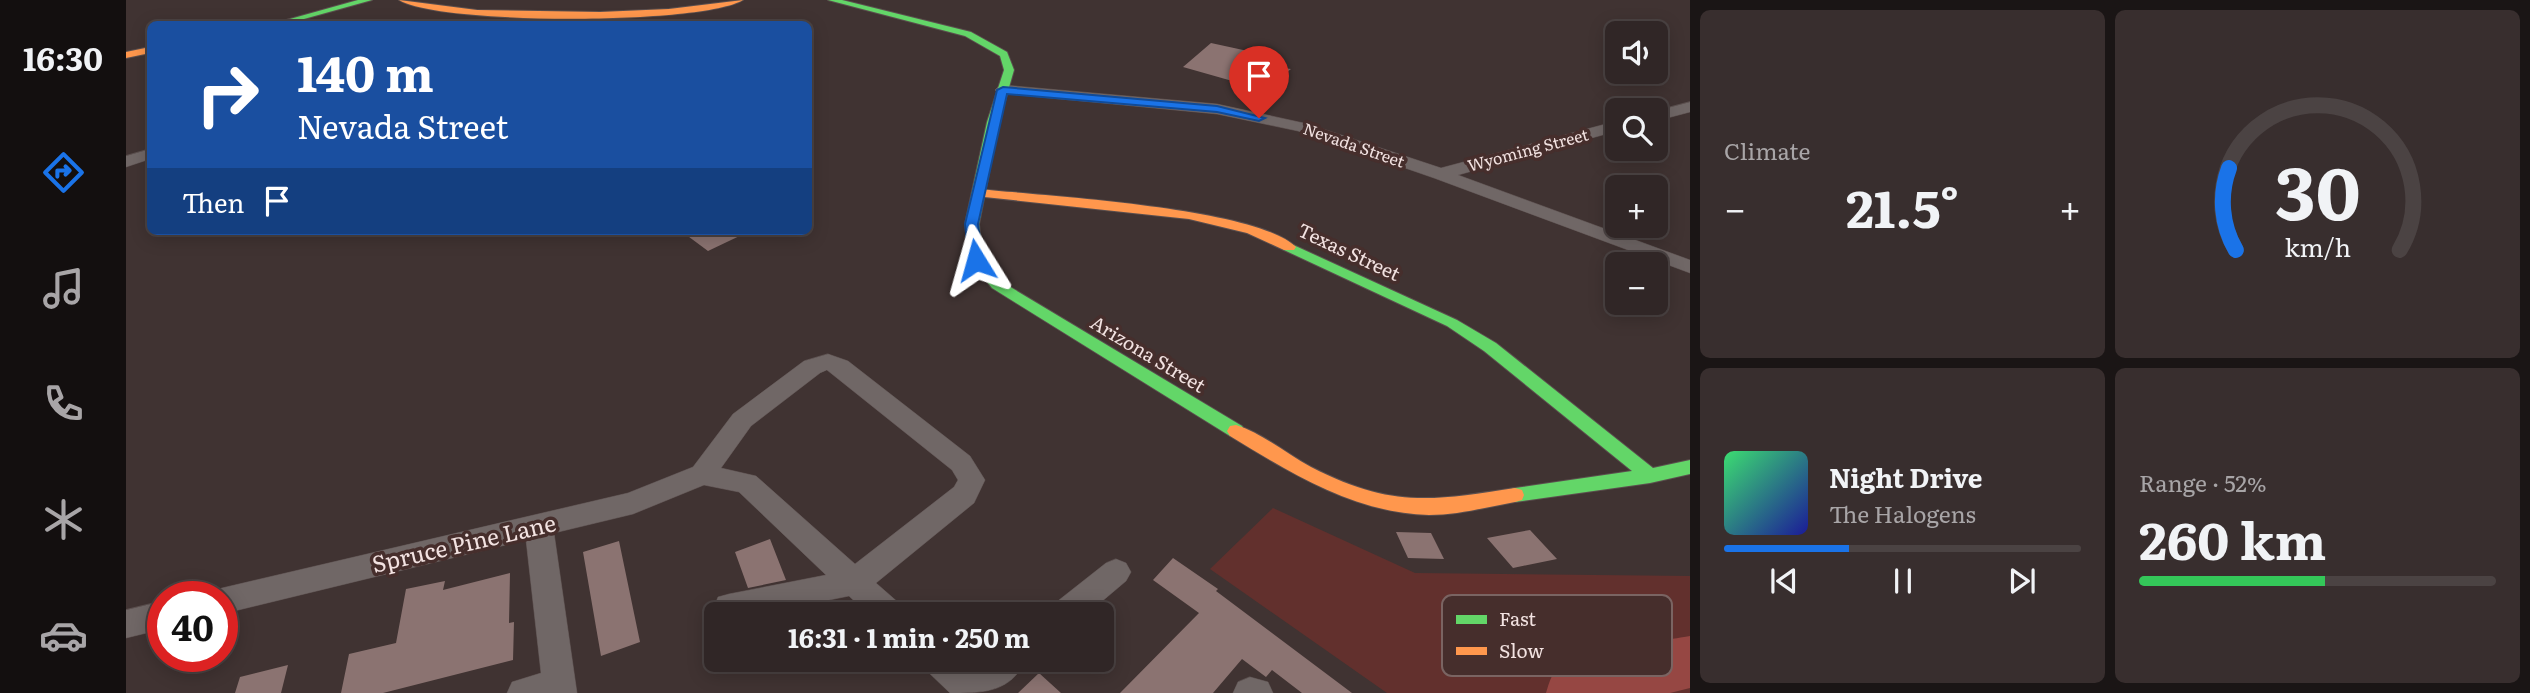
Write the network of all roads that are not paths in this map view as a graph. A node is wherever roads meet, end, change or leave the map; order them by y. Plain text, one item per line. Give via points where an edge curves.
1 (368, 0) edge
2 (402, 0) edge
3 (739, 0) edge
4 (832, 0) edge
5 (569, 20) edge
6 (288, 21) edge
7 (147, 51) edge
8 (126, 55) edge
9 (1003, 90) junction
10 (1690, 107) edge
11 (1668, 113) edge
12 (1605, 129) edge
13 (147, 155) edge
14 (126, 162) edge
15 (1440, 174) junction
16 (979, 193) junction
17 (1690, 267) edge
18 (1690, 467) edge
19 (702, 474) junction
20 (1650, 476) junction
21 (538, 526) junction
22 (1116, 572) dead end
23 (855, 582) junction
24 (238, 597) edge
25 (754, 602) edge
26 (876, 602) edge
27 (1080, 602) edge
28 (147, 619) edge
29 (126, 624) edge
30 (950, 672) edge
31 (996, 672) edge
32 (559, 688) edge
33 (523, 693) edge
34 (971, 693) edge
35 (1250, 693) edge
36 (1256, 693) edge

1 - 6 street
2 - 5 street via 452,13
3 - 5 street via 677,13
4 - 9 street, Arizona Street via 968,34 989,44 1004,54 1009,70
7 - 8 street
9 - 15 street, Nevada Street via 1217,109 1302,127
9 - 16 street, Arizona Street
10 - 11 street
12 - 15 street, Wyoming Street
13 - 14 street
15 - 17 street, Nevada Street
16 - 20 street, Texas Street via 1189,215 1252,230 1452,323 1490,347
16 - 20 street, Arizona Street via 972,224 976,260 997,285 1315,479 1373,502 1430,507
18 - 20 street, Arizona Street
19 - 21 street, Spruce Pine Lane via 633,503
19 - 23 street via 747,483
19 - 23 street via 742,420 812,367 828,362 840,367 961,463 972,480 964,495
21 - 24 street, Spruce Pine Lane
21 - 32 street
22 - 27 street
23 - 25 street
23 - 26 street
28 - 29 street
30 - 34 street
31 - 34 street
32 - 33 street
35 - 36 street

